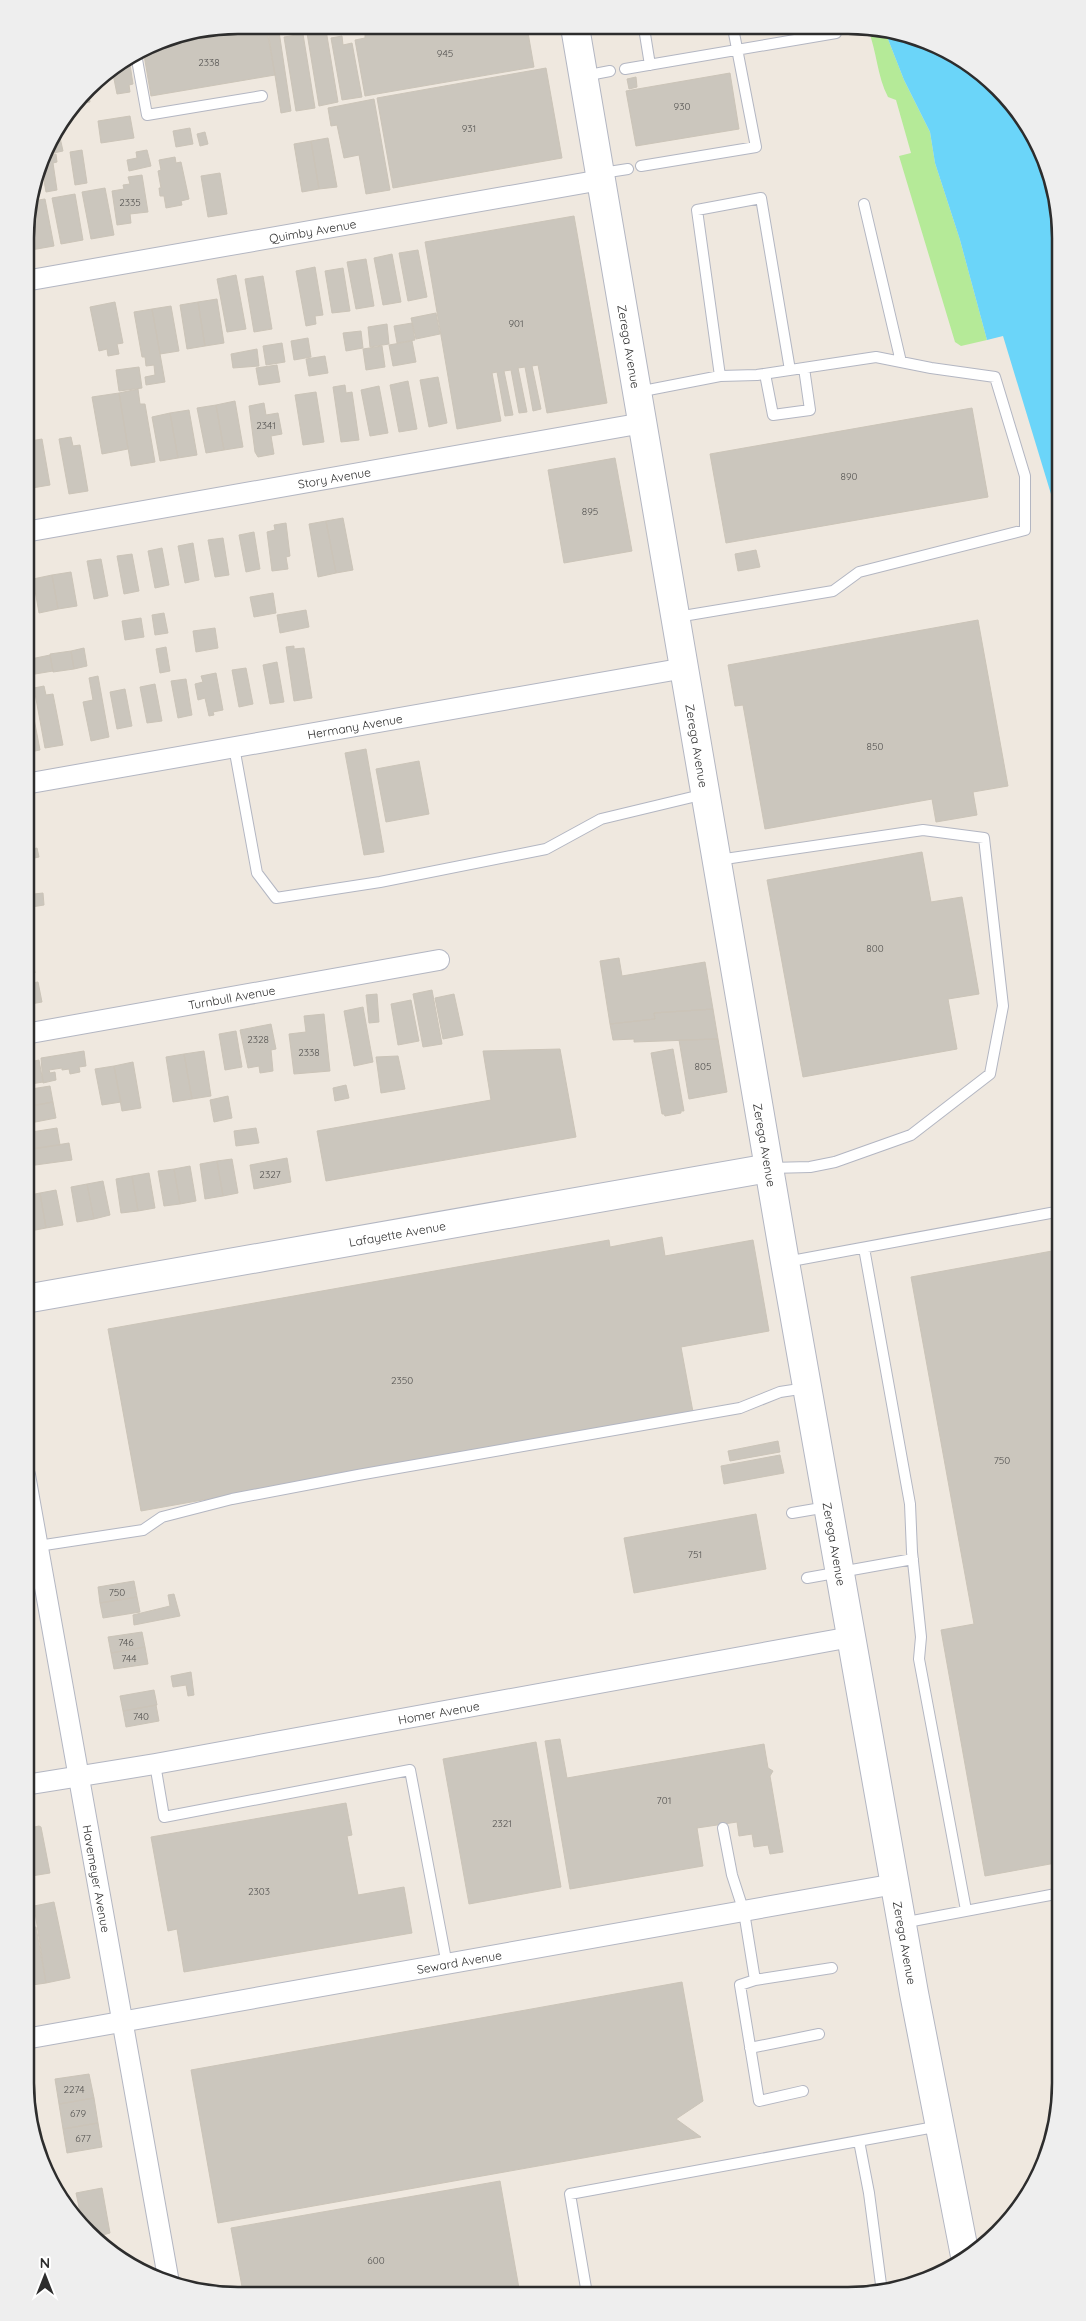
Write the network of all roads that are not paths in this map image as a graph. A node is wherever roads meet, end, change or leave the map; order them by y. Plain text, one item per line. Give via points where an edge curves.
1 (576, 34) edge
2 (645, 34) edge
3 (734, 34) edge
4 (830, 34) edge
5 (737, 50) junction
6 (137, 60) edge
7 (650, 65) junction
8 (625, 69) dead end
9 (610, 72) dead end
10 (583, 76) junction
11 (262, 96) dead end
12 (641, 166) dead end
13 (628, 168) dead end
14 (600, 177) junction
15 (864, 204) dead end
16 (34, 281) edge
17 (901, 362) junction
18 (804, 368) junction
19 (790, 370) junction
20 (766, 374) junction
21 (720, 376) junction
22 (637, 392) junction
23 (643, 423) junction
24 (34, 530) edge
25 (676, 617) junction
26 (685, 668) junction
27 (234, 747) junction
28 (34, 782) edge
29 (706, 794) junction
30 (718, 860) junction
31 (439, 960) dead end
32 (34, 1032) edge
33 (768, 1168) junction
34 (1052, 1213) edge
35 (864, 1248) junction
36 (785, 1262) junction
37 (34, 1296) edge
38 (807, 1388) junction
39 (828, 1507) junction
40 (792, 1513) dead end
41 (34, 1553) edge
42 (913, 1559) junction
43 (840, 1573) junction
44 (807, 1578) dead end
45 (851, 1637) junction
46 (155, 1764) junction
47 (79, 1776) junction
48 (34, 1784) edge
49 (723, 1828) dead end
50 (895, 1884) junction
51 (1052, 1895) edge
52 (966, 1910) junction
53 (744, 1912) junction
54 (902, 1923) junction
55 (447, 1964) junction
56 (832, 1968) dead end
57 (755, 1980) junction
58 (123, 2022) junction
59 (819, 2034) dead end
60 (34, 2037) edge
61 (750, 2048) junction
62 (803, 2090) dead end
63 (940, 2126) junction
64 (859, 2141) junction
65 (964, 2251) edge
66 (162, 2273) edge
67 (881, 2285) edge
68 (586, 2287) edge

1 - 10 main road, Zerega Avenue
2 - 7 lane
3 - 5 lane
4 - 5 lane
5 - 7 lane
5 - 12 lane via 756,147
6 - 11 lane via 147,115
7 - 8 lane
9 - 10 lane
10 - 14 main road, Zerega Avenue
13 - 14 lane
14 - 16 street, Quimby Avenue
14 - 22 main road, Zerega Avenue
15 - 17 lane
17 - 18 lane via 876,356
17 - 25 lane via 995,377 1025,476 1025,530 859,572 832,591
18 - 19 lane
18 - 20 lane via 810,410 773,415
19 - 20 lane
19 - 21 lane via 761,198 697,210
20 - 21 lane
21 - 22 lane
22 - 23 main road, Zerega Avenue
23 - 24 street, Story Avenue
23 - 25 main road, Zerega Avenue
25 - 26 main road, Zerega Avenue
26 - 27 street, Hermany Avenue
26 - 29 main road, Zerega Avenue
27 - 28 street, Hermany Avenue
27 - 29 lane via 257,873 276,898 380,882 546,849 601,818
29 - 30 main road, Zerega Avenue
30 - 33 main road, Zerega Avenue
30 - 33 lane via 923,830 984,838 1003,1006 990,1074 911,1135 825,1164
31 - 32 street, Turnbull Avenue
33 - 36 main road, Zerega Avenue
33 - 37 main road, Lafayette Avenue
34 - 35 lane
35 - 36 lane
35 - 42 lane via 910,1504
36 - 38 main road, Zerega Avenue
38 - 39 main road, Zerega Avenue
38 - 41 lane via 782,1391 740,1408 232,1499 162,1517 143,1530
39 - 40 lane
39 - 43 main road, Zerega Avenue
41 - 47 street, Havemeyer Avenue
42 - 43 lane
42 - 52 lane via 921,1637 919,1658
43 - 44 lane
43 - 45 main road, Zerega Avenue
45 - 46 street, Homer Avenue
45 - 50 main road, Zerega Avenue
46 - 47 street, Homer Avenue
46 - 55 lane via 164,1817 410,1770
47 - 48 street, Homer Avenue
47 - 58 street, Havemeyer Avenue
49 - 53 lane via 732,1875
50 - 53 street, Seward Avenue
50 - 54 main road, Zerega Avenue
51 - 52 lane
52 - 54 lane
53 - 55 street, Seward Avenue
53 - 57 lane
54 - 63 main road, Zerega Avenue
55 - 58 street, Seward Avenue
56 - 57 lane
57 - 61 lane via 740,1985
58 - 60 street, Seward Avenue
58 - 66 street, Havemeyer Avenue
59 - 61 lane
61 - 62 lane via 759,2101
63 - 64 lane
63 - 65 main road, Zerega Avenue
64 - 67 lane
64 - 68 lane via 570,2194

